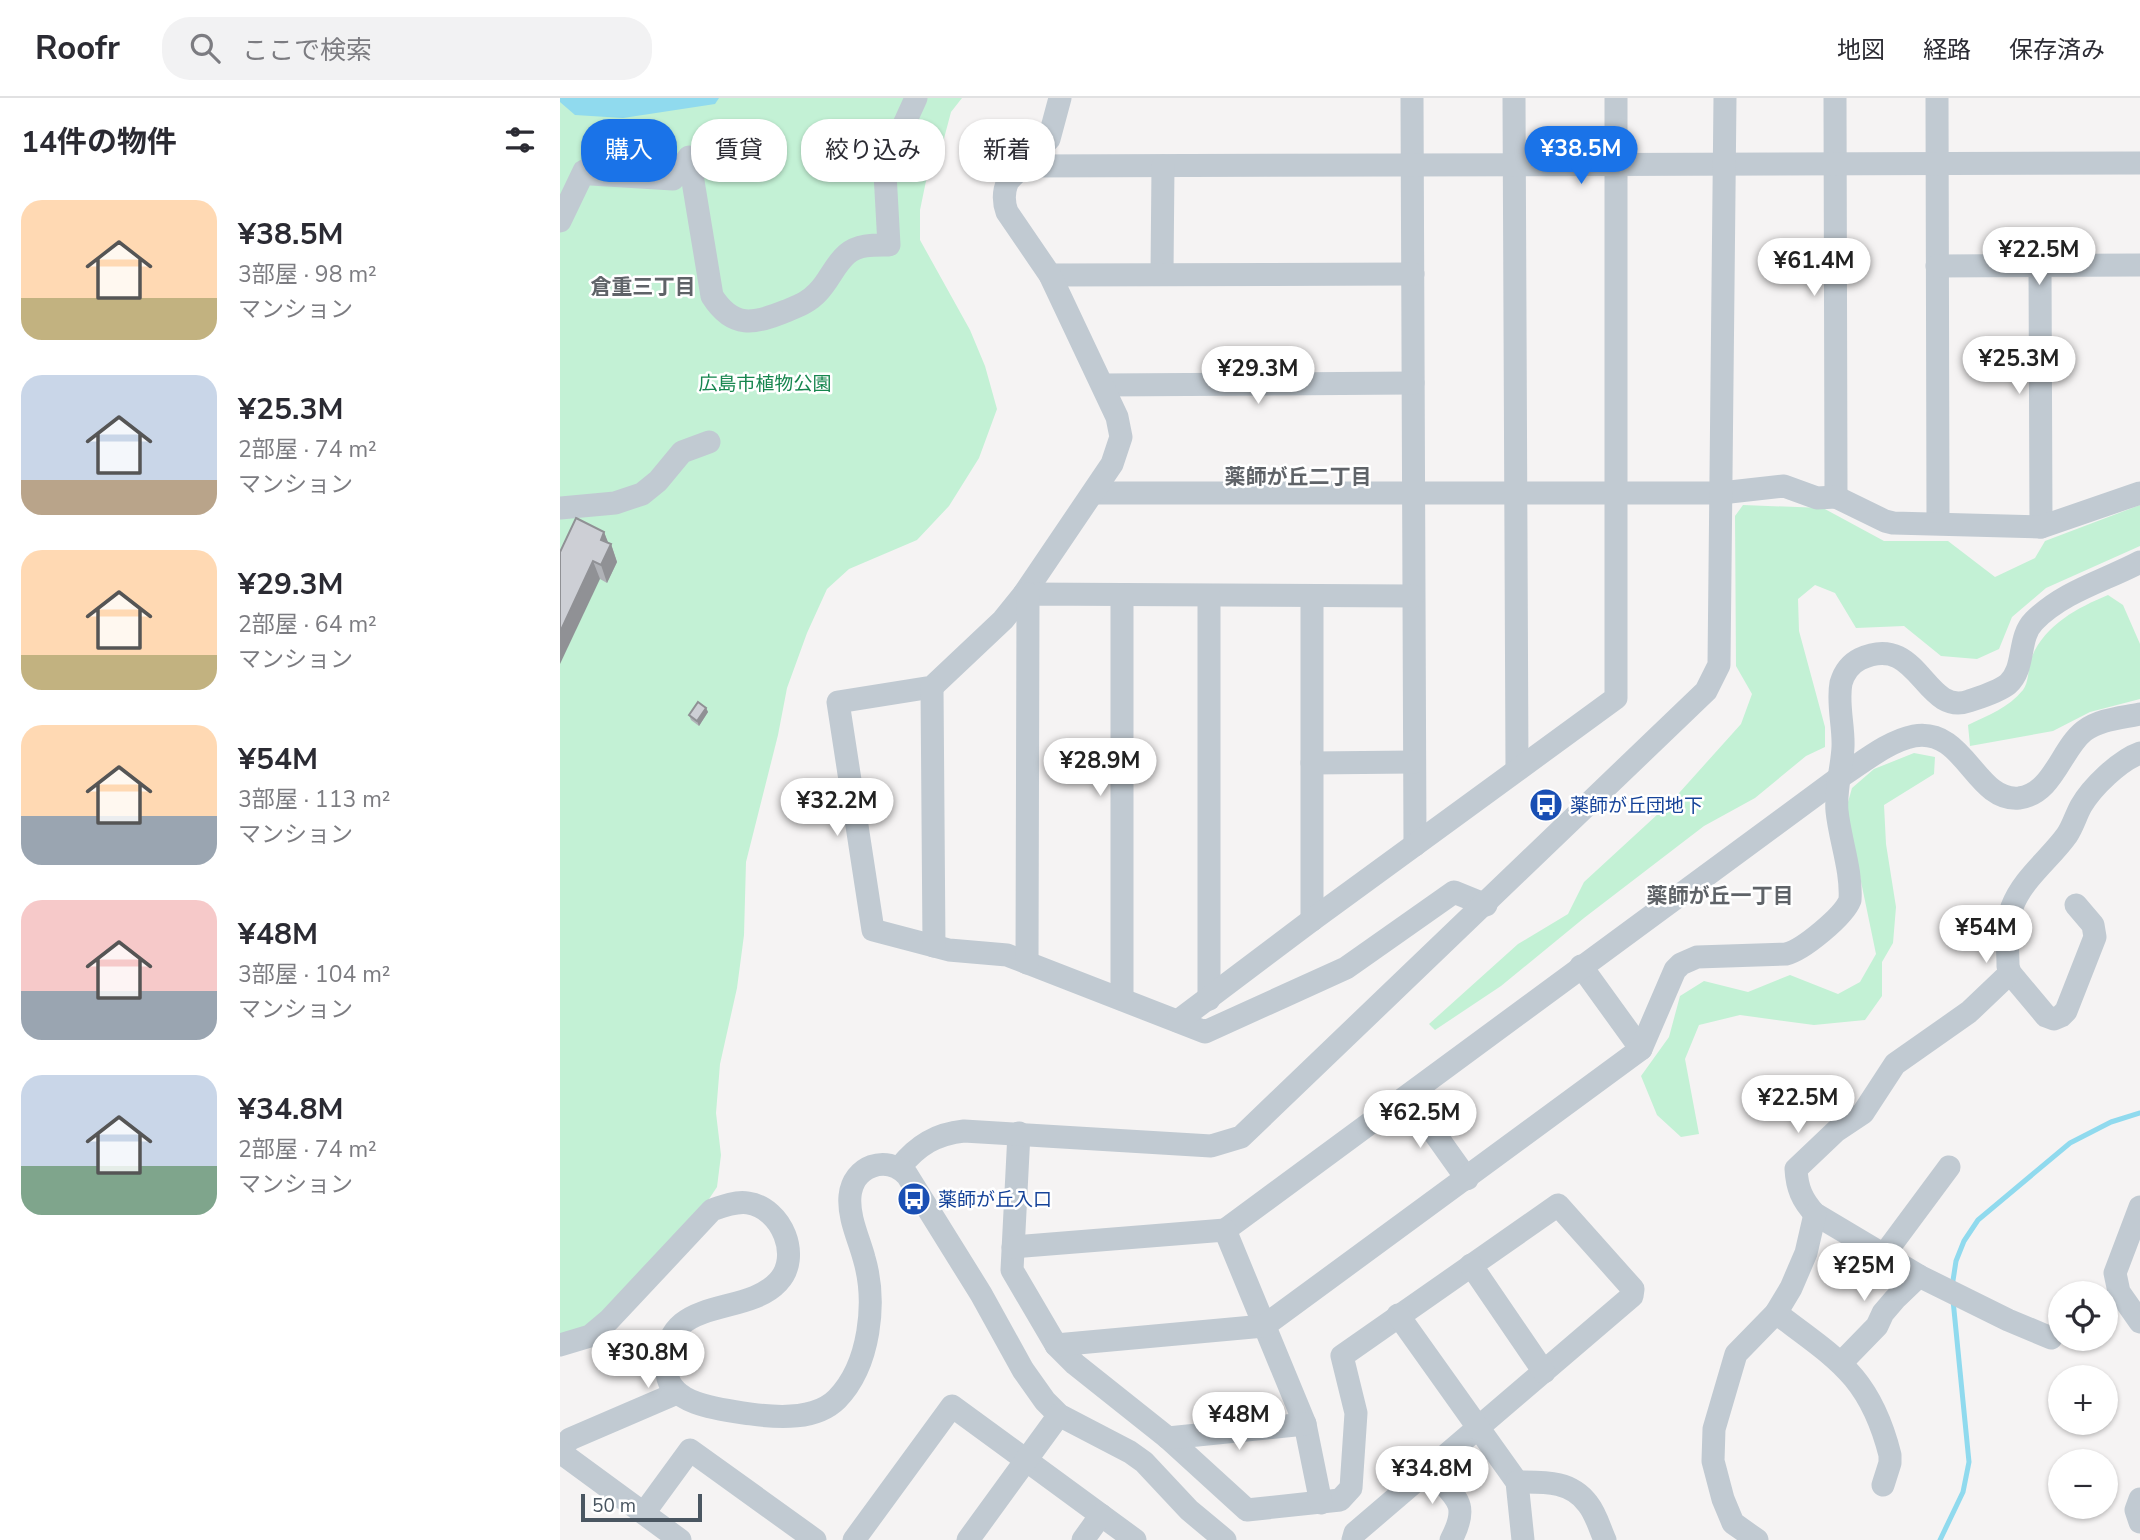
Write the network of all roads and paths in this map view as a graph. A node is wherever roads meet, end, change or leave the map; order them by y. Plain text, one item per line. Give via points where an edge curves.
1 (916, 98) edge
2 (1060, 98) edge
3 (1412, 98) edge
4 (1514, 98) edge
5 (1616, 98) edge
6 (1725, 98) edge
7 (1835, 98) edge
8 (1937, 98) edge
9 (1054, 119) edge
10 (1725, 163) junction
11 (2140, 163) edge
12 (1413, 164) junction
13 (1616, 164) junction
14 (1835, 164) junction
15 (1937, 164) junction
16 (1514, 165) junction
17 (1055, 166) edge
18 (1163, 166) junction
19 (1008, 182) edge
20 (560, 221) edge
21 (2040, 265) junction
22 (2140, 265) edge
23 (1937, 267) junction
24 (1163, 274) junction
25 (1413, 274) junction
26 (1050, 275) junction
27 (1413, 383) junction
28 (1102, 385) junction
29 (709, 442) dead end
30 (1515, 492) junction
31 (1094, 493) junction
32 (1413, 493) junction
33 (1616, 493) junction
34 (1721, 493) junction
35 (2140, 493) edge
36 (1836, 497) junction
37 (560, 508) edge
38 (1938, 523) junction
39 (2041, 527) junction
40 (2140, 562) edge
41 (1026, 594) junction
42 (1122, 596) junction
43 (1209, 596) junction
44 (1312, 596) junction
45 (1413, 596) junction
46 (932, 687) junction
47 (2140, 714) edge
48 (2140, 752) edge
49 (1414, 762) junction
50 (1312, 763) junction
51 (1517, 769) junction
52 (1840, 777) junction
53 (1415, 845) junction
54 (1486, 905) junction
55 (2076, 905) dead end
56 (1312, 919) junction
57 (934, 946) junction
58 (1027, 963) junction
59 (1581, 966) junction
60 (2010, 973) junction
61 (1122, 999) junction
62 (1209, 999) junction
63 (1178, 1021) junction
64 (1641, 1049) junction
65 (1408, 1096) junction
66 (1019, 1133) junction
67 (900, 1167) junction
68 (1949, 1167) dead end
69 (1467, 1179) junction
70 (2140, 1207) edge
71 (1815, 1214) junction
72 (1225, 1230) junction
73 (1013, 1247) junction
74 (1883, 1255) junction
75 (1471, 1265) junction
76 (1919, 1276) junction
77 (1776, 1313) junction
78 (1398, 1315) junction
79 (2140, 1322) edge
80 (1264, 1326) junction
81 (2048, 1337) edge
82 (560, 1345) edge
83 (1056, 1345) junction
84 (1842, 1362) junction
85 (1544, 1372) junction
86 (677, 1393) junction
87 (1059, 1415) junction
88 (1305, 1424) junction
89 (1479, 1427) junction
90 (1168, 1438) junction
91 (560, 1450) edge
92 (1026, 1461) junction
93 (1430, 1469) junction
94 (1517, 1482) junction
95 (1883, 1485) dead end
96 (2140, 1499) edge
97 (1321, 1503) junction
98 (644, 1513) junction
99 (1101, 1515) junction
100 (2140, 1522) edge
101 (680, 1540) edge
102 (815, 1540) edge
103 (854, 1540) edge
104 (968, 1540) edge
105 (1083, 1540) edge
106 (1135, 1540) edge
107 (1225, 1540) edge
108 (1353, 1540) edge
109 (1451, 1540) edge
110 (1523, 1540) edge
111 (1605, 1540) edge
112 (1757, 1540) edge

1 - 20 street via 885,173 889,245 848,253 809,301 763,320 733,317 712,296 689,157 673,179 584,171
2 - 9 street
3 - 12 street
4 - 16 street
5 - 13 street
6 - 10 street
7 - 14 street
8 - 15 street
10 - 13 street
10 - 14 street
10 - 34 street
11 - 15 street
12 - 16 street
12 - 18 street
12 - 25 street
13 - 16 street
13 - 33 street
14 - 15 street
14 - 36 street
15 - 23 street
16 - 30 street
17 - 18 street
18 - 24 street
19 - 26 street via 1007,212
21 - 22 street
21 - 23 street
21 - 39 street
23 - 38 street
24 - 25 street
24 - 26 street
25 - 27 street
26 - 28 street
27 - 28 street
27 - 32 street
28 - 31 street via 1121,437 1116,456
29 - 37 street via 682,452 642,494 615,503
30 - 32 street
30 - 33 street
30 - 51 street
31 - 32 street
31 - 41 street
32 - 45 street
33 - 34 street
33 - 51 street via 1616,698
34 - 36 street via 1784,486 1817,498
34 - 54 street via 1719,666 1706,691
35 - 39 street
36 - 38 street via 1885,521
38 - 39 street
40 - 52 street via 2066,596 2041,615 2025,635 2008,684 1965,702 1943,699 1910,664 1895,656 1878,654 1854,663 1841,682
41 - 42 street
41 - 46 street
41 - 58 street
42 - 43 street
42 - 61 street
43 - 44 street
43 - 62 street
44 - 45 street
44 - 50 street
45 - 49 street
46 - 57 street
46 - 57 street via 838,702 873,930
47 - 52 street via 2100,722 2079,735 2040,788 2020,798 1997,793 1953,747 1923,735 1902,739
48 - 60 street via 2095,786 2068,834 2017,895 2009,920
49 - 50 street
49 - 53 street
50 - 56 street
51 - 53 street
52 - 59 street
52 - 64 street via 1836,808 1851,893 1847,907 1793,952 1696,957 1681,964
53 - 56 street
54 - 63 street via 1454,892 1346,968 1297,991 1205,1032
54 - 66 street via 1241,1138 1211,1146
55 - 60 street via 2093,925 2095,937 2066,1011 2054,1019 2046,1016
56 - 62 street
57 - 58 street via 1007,955
58 - 61 street
59 - 64 street
59 - 65 street
60 - 71 street via 1969,1012 1895,1064 1863,1113 1796,1168 1798,1189
61 - 63 street
62 - 63 street
64 - 69 street
65 - 69 street
65 - 72 street
66 - 67 street via 964,1131 937,1136 918,1147
66 - 73 street
67 - 86 street via 869,1167 855,1178 852,1187 850,1209 870,1285 869,1315 857,1368 837,1400 820,1411 780,1416 719,1409
67 - 87 street via 1023,1370
68 - 74 street
69 - 80 street
70 - 79 street via 2115,1273 2119,1292
71 - 74 street
71 - 77 street via 1801,1266
72 - 73 street
72 - 80 street
73 - 83 street via 1013,1270
74 - 76 street
75 - 78 street
75 - 85 street
75 - 85 street via 1558,1205 1633,1289 1632,1296
76 - 81 street
76 - 84 street
77 - 84 street
77 - 112 street via 1736,1354 1714,1429 1713,1461 1723,1499 1733,1523
78 - 89 street
78 - 97 street via 1342,1356 1356,1413 1351,1488 1340,1500
80 - 83 street
80 - 88 street
82 - 86 street via 590,1336 609,1320 712,1210 749,1203 766,1210 787,1240 788,1261 781,1280 752,1299 686,1320 674,1334 667,1354 667,1380
83 - 90 street
84 - 95 street via 1875,1407 1885,1433 1890,1463
85 - 89 street
86 - 91 street via 570,1439
87 - 92 street
87 - 107 street via 1144,1462
88 - 90 street
88 - 97 street
89 - 93 street
89 - 94 street
90 - 97 street via 1247,1510
91 - 98 street
92 - 99 street
92 - 103 street via 952,1406
92 - 104 street
93 - 108 street via 1355,1533
93 - 109 street via 1460,1504 1460,1522
94 - 110 street
94 - 111 street via 1568,1487 1588,1504
96 - 100 street via 2136,1510
98 - 101 street
98 - 102 street via 690,1450
99 - 105 street
99 - 106 street

